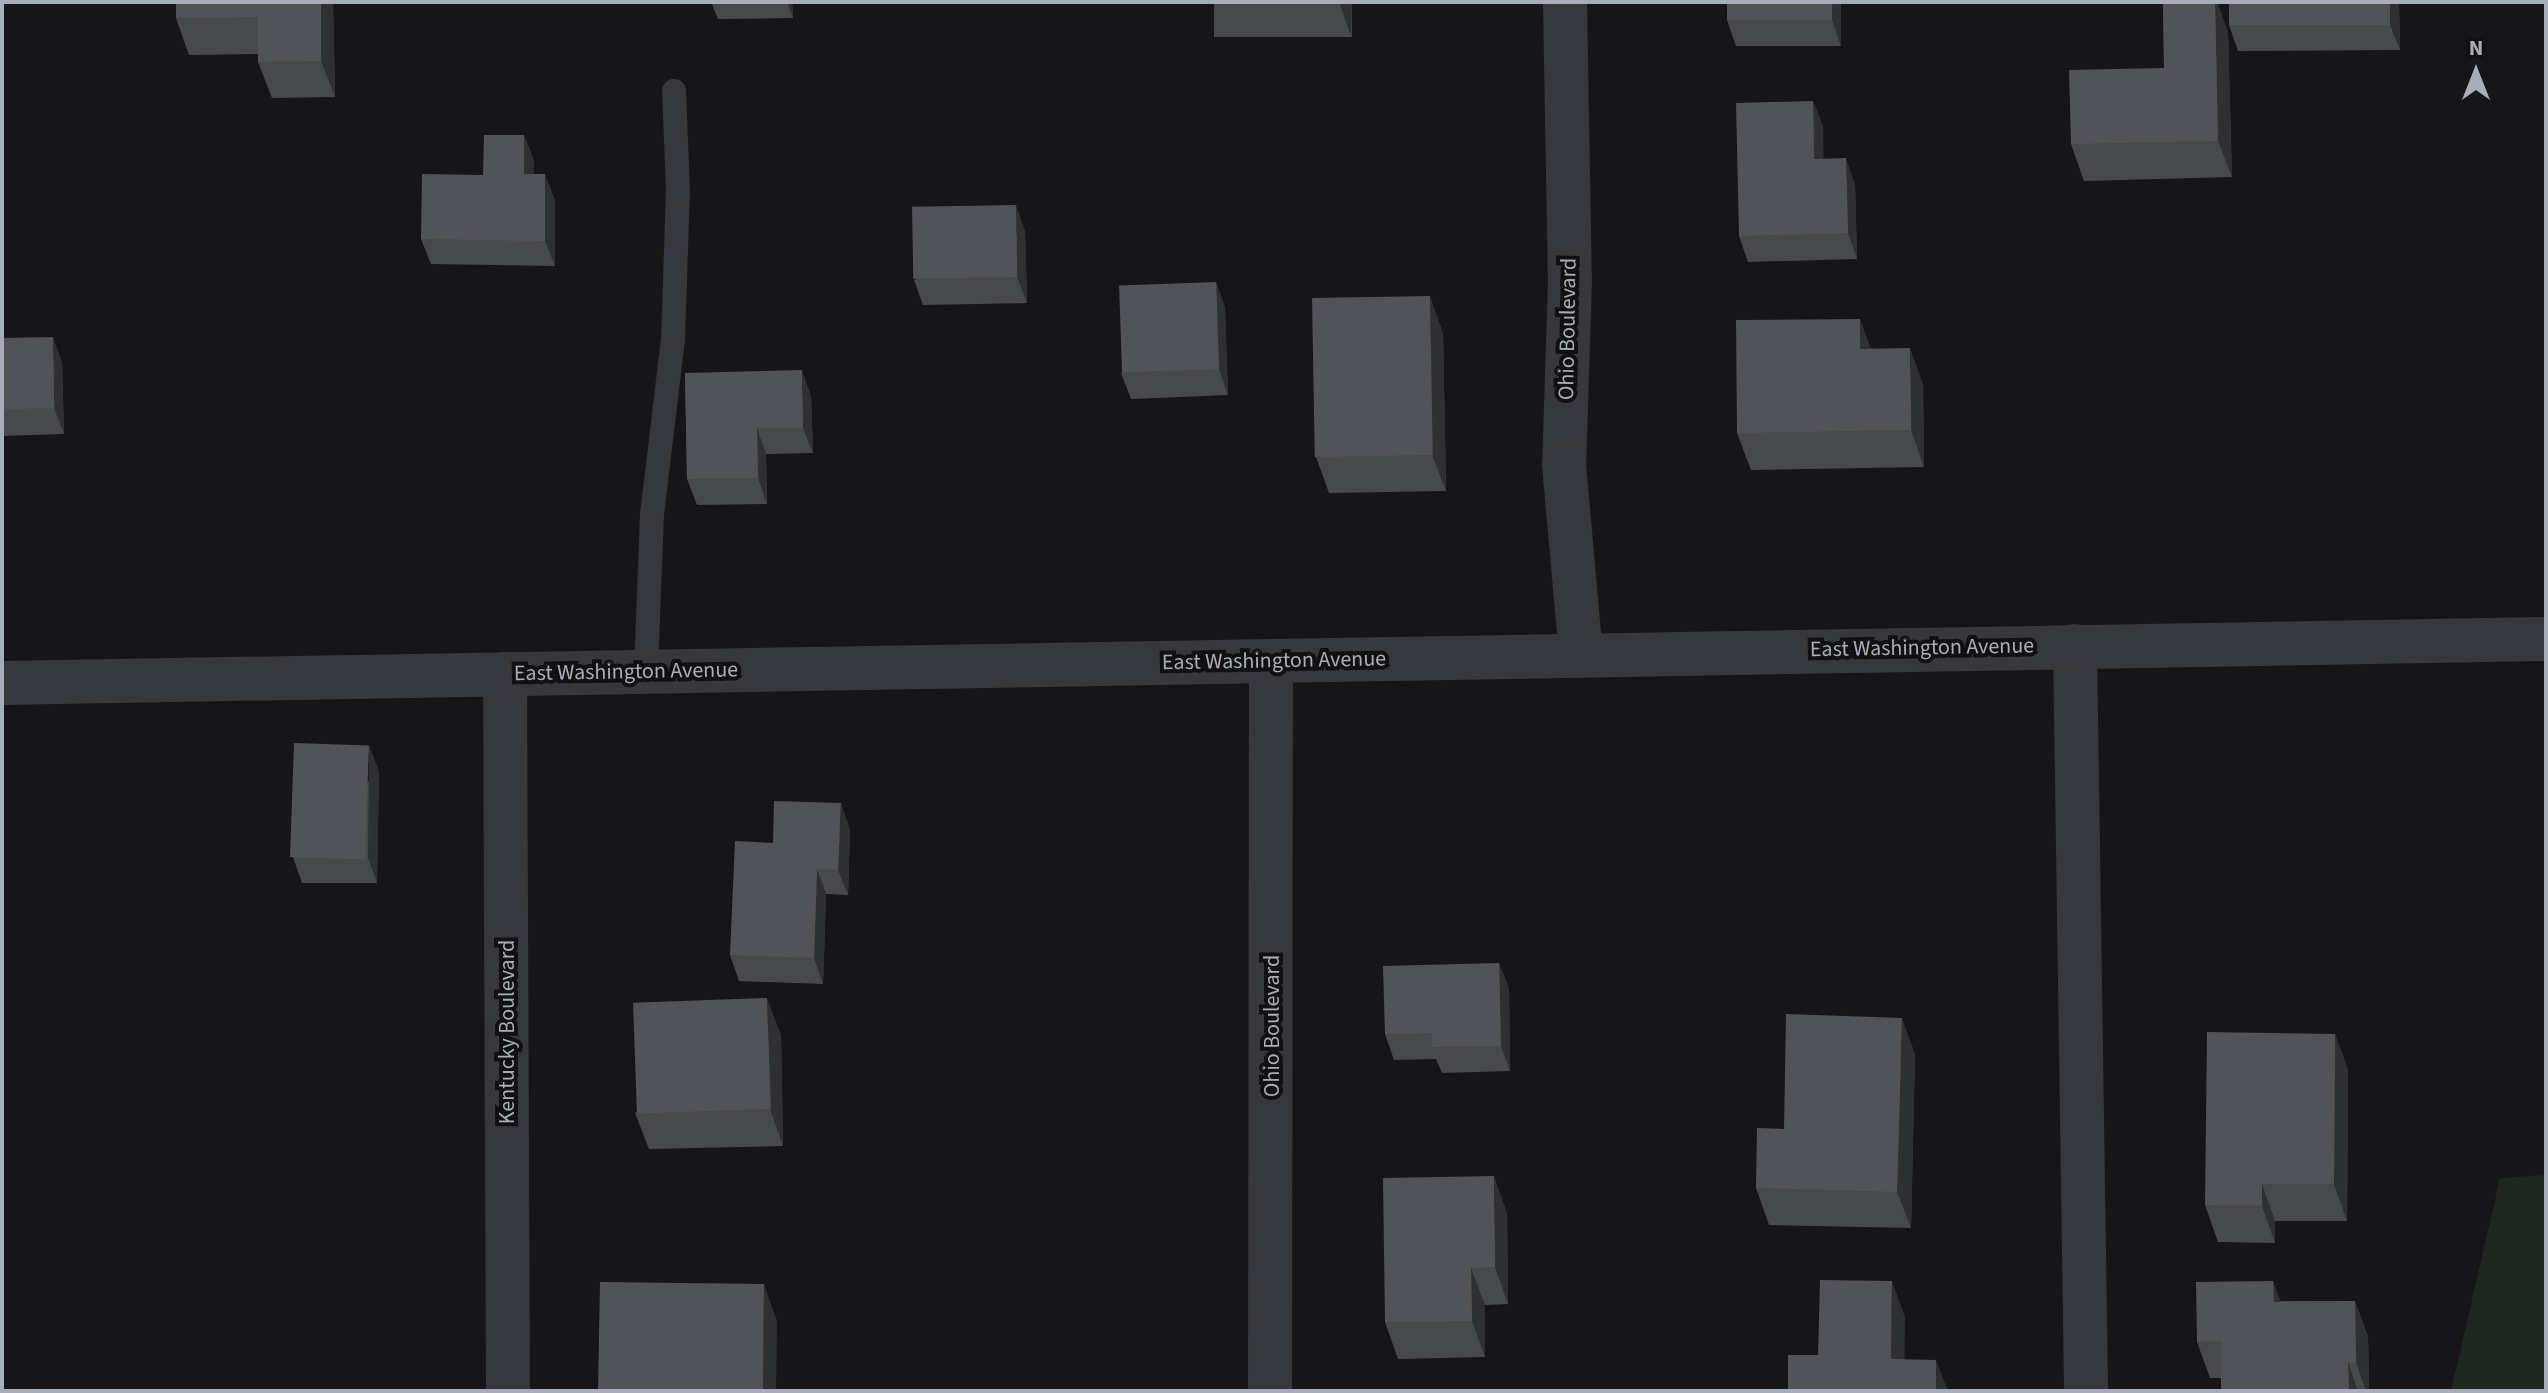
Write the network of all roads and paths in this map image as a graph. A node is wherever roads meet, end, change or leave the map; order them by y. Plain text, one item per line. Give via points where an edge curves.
1 (1565, 2) edge
2 (674, 91) dead end
3 (2546, 639) edge
4 (2075, 646) junction
5 (1581, 655) junction
6 (1271, 661) junction
7 (646, 671) junction
8 (505, 674) junction
9 (2, 683) edge
10 (508, 1391) edge
11 (1270, 1391) edge
12 (2086, 1391) edge

1 - 5 street, Ohio Boulevard via 1570,279 1564,465
2 - 7 lane via 678,190 673,340 652,515
3 - 4 street, East Washington Avenue
4 - 5 street, East Washington Avenue
4 - 12 street
5 - 6 street, East Washington Avenue
6 - 7 street, East Washington Avenue
6 - 11 street, Ohio Boulevard
7 - 8 street, East Washington Avenue
8 - 9 street, East Washington Avenue
8 - 10 street, Kentucky Boulevard

